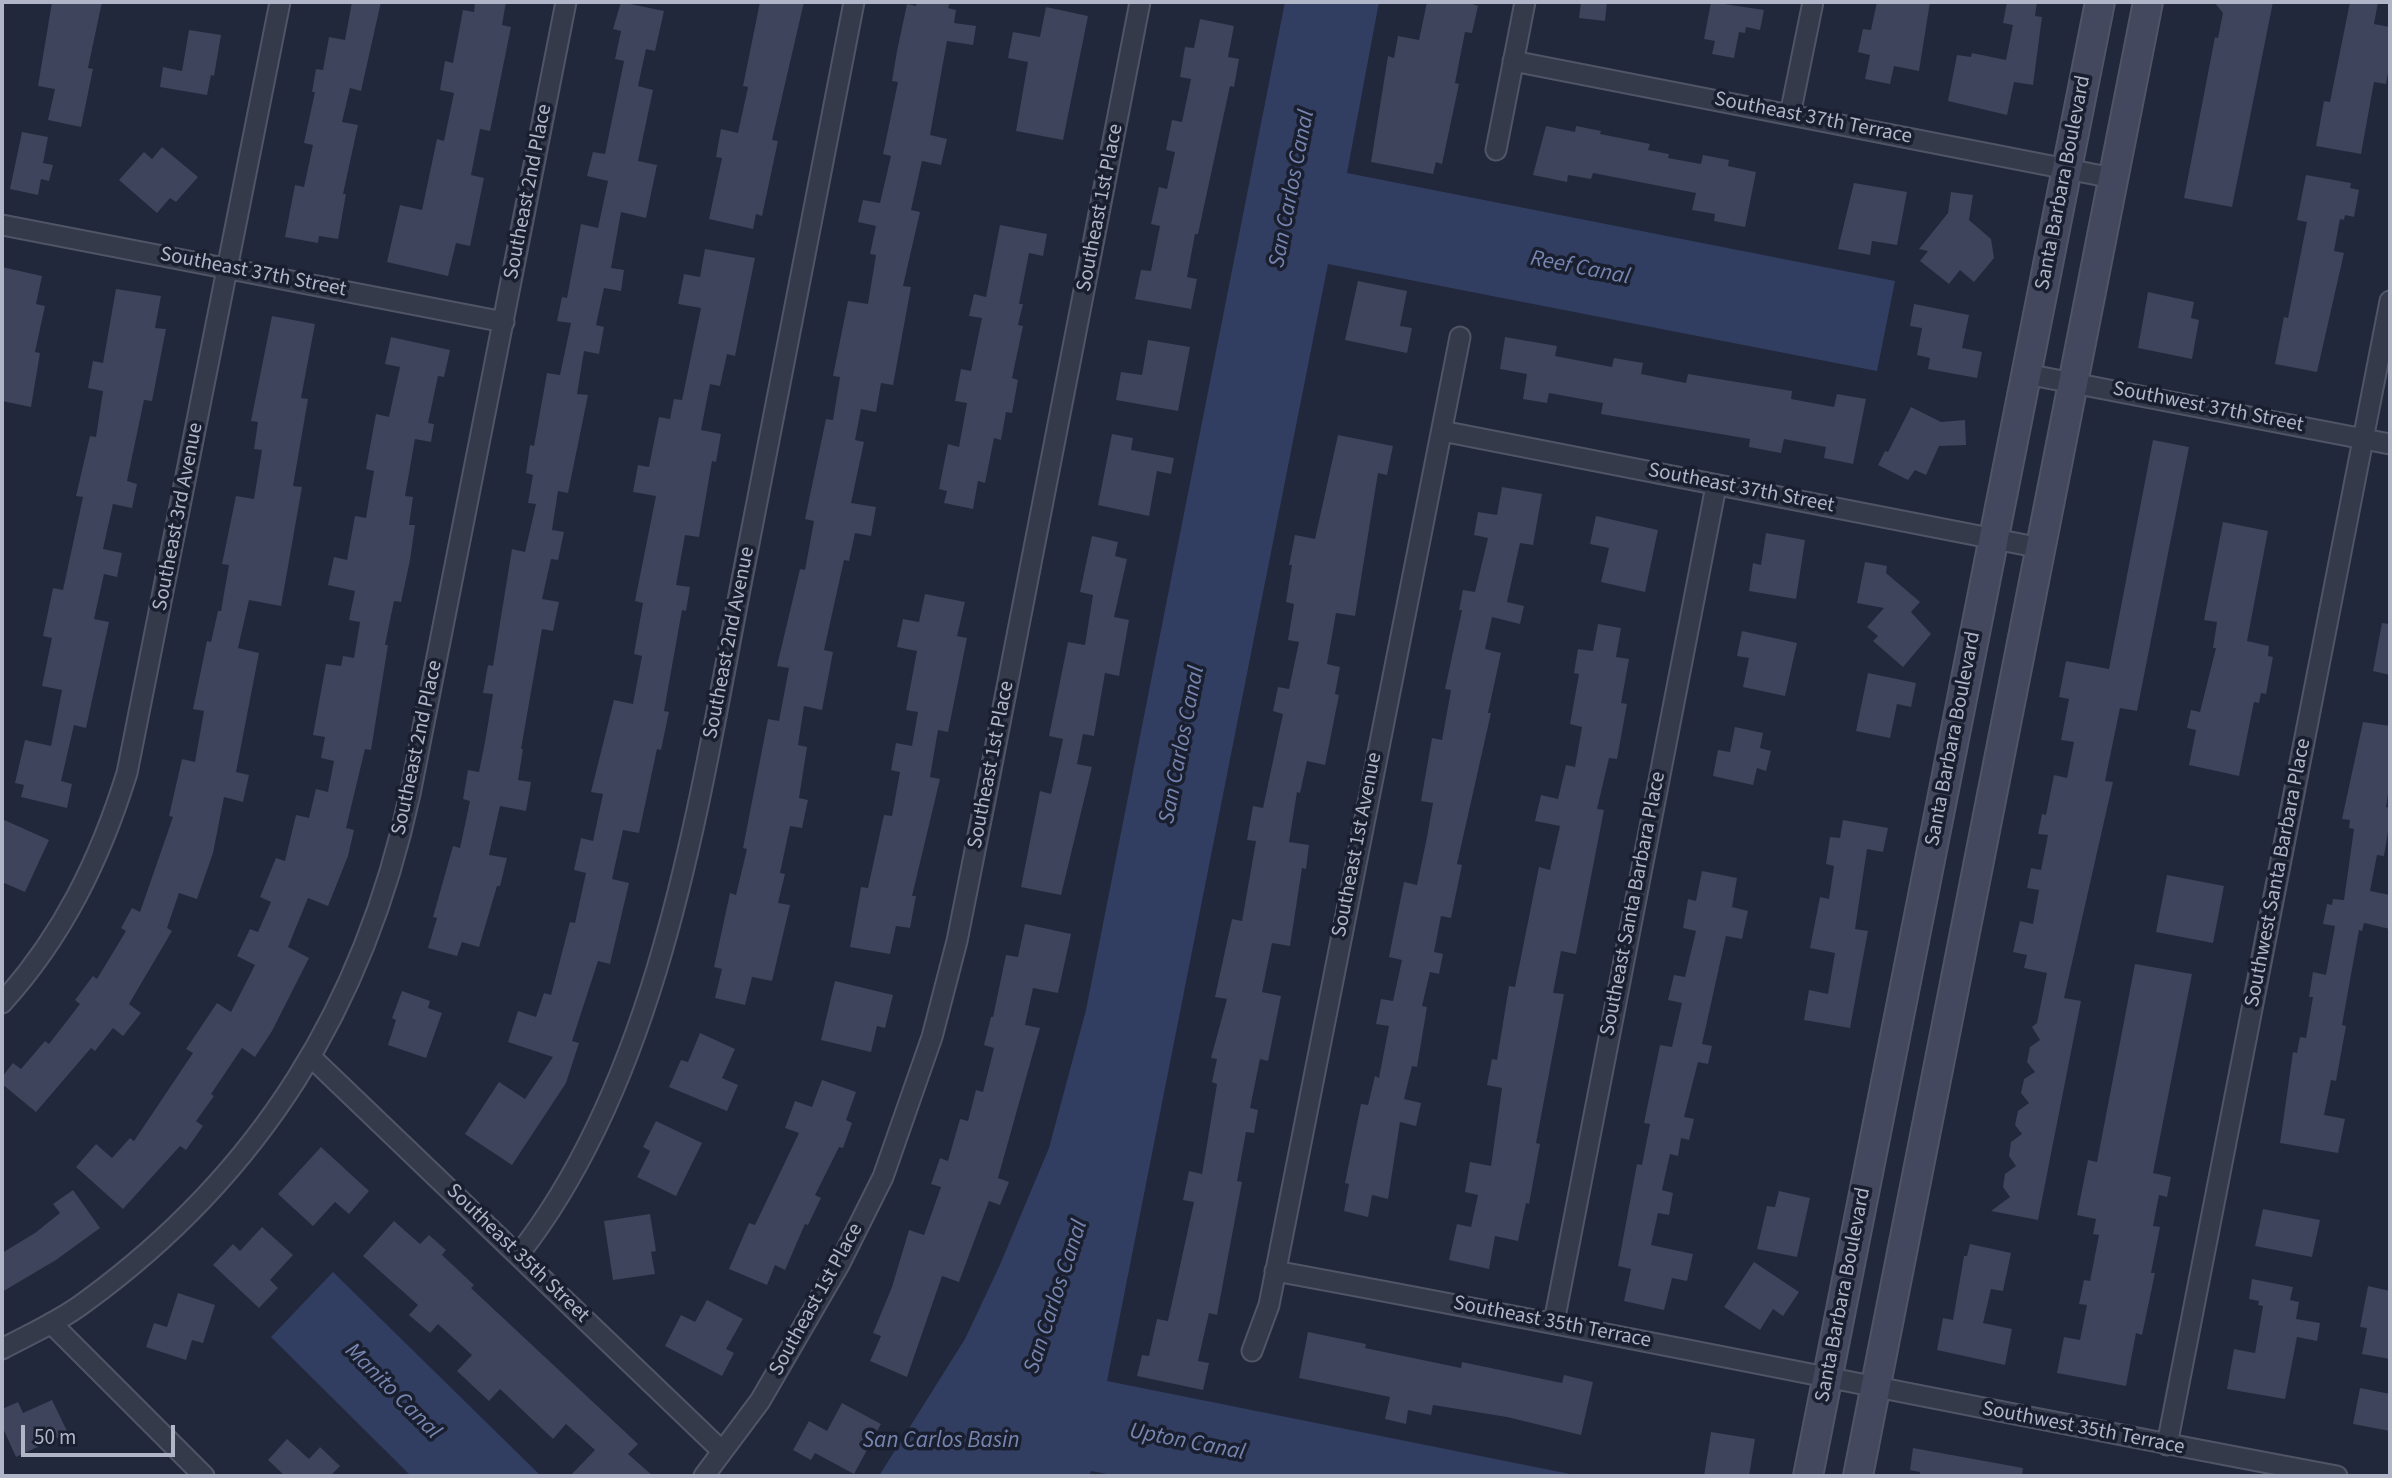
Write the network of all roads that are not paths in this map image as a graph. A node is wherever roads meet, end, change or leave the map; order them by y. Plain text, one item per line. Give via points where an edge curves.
1 (280, 2) edge
2 (566, 2) edge
3 (854, 2) edge
4 (1140, 2) edge
5 (1525, 2) edge
6 (1813, 2) edge
7 (2099, 2) edge
8 (2148, 2) edge
9 (1513, 61) junction
10 (1790, 115) junction
11 (1496, 150) dead end
12 (2067, 168) junction
13 (2113, 178) junction
14 (2, 225) edge
15 (228, 269) junction
16 (2390, 301) edge
17 (504, 322) junction
18 (1460, 337) dead end
19 (2026, 374) junction
20 (2073, 383) junction
21 (1442, 431) junction
22 (2363, 439) junction
23 (2390, 444) edge
24 (1716, 486) junction
25 (1993, 539) junction
26 (2040, 548) junction
27 (1912, 963) junction
28 (1957, 972) junction
29 (2, 1003) edge
30 (312, 1058) junction
31 (519, 1254) junction
32 (1275, 1271) junction
33 (1554, 1322) junction
34 (51, 1323) junction
35 (2, 1349) edge
36 (1252, 1351) dead end
37 (1828, 1378) junction
38 (1875, 1388) junction
39 (2167, 1445) junction
40 (722, 1451) junction
41 (204, 1476) edge
42 (704, 1476) edge
43 (1808, 1476) edge
44 (1858, 1476) edge
45 (2337, 1476) edge

1 - 15 street, Southeast 3rd Avenue
2 - 17 street, Southeast 2nd Place
3 - 31 street, Southeast 2nd Avenue via 709,750 655,977 609,1100 539,1228
4 - 40 street, Southeast 1st Place via 957,941 932,1037 883,1177 760,1401
5 - 9 street
6 - 10 street
7 - 12 main road, Santa Barbara Boulevard
8 - 13 main road
9 - 10 street, Southeast 37th Terrace
9 - 11 street
10 - 12 street, Southeast 37th Terrace
12 - 13 street, Southeast 37th Terrace
12 - 19 main road, Santa Barbara Boulevard
13 - 20 main road
14 - 15 street, Southeast 37th Street
15 - 17 street, Southeast 37th Street
15 - 29 street, Southeast 3rd Avenue via 127,773 102,848 80,895 53,939
16 - 22 street, Southwest Santa Barbara Place
17 - 30 street, Southeast 2nd Place via 398,849 362,956
18 - 21 street, Southeast 1st Avenue
19 - 20 street, Southwest 37th Street
19 - 25 main road, Santa Barbara Boulevard
20 - 22 street, Southwest 37th Street
20 - 26 main road
21 - 24 street, Southeast 37th Street
21 - 32 street, Southeast 1st Avenue
22 - 23 street, Southwest 37th Street
22 - 39 street, Southwest Santa Barbara Place
24 - 25 street, Southeast 37th Street
24 - 33 street, Southeast Santa Barbara Place
25 - 26 street, Southeast 37th Street
25 - 27 main road, Santa Barbara Boulevard
26 - 28 main road
27 - 28 main road
27 - 37 main road, Santa Barbara Boulevard
28 - 38 main road
30 - 31 street, Southeast 35th Street
30 - 34 street, Southeast 2nd Place via 261,1130 178,1222 84,1303
31 - 40 street, Southeast 35th Street
32 - 33 street, Southeast 35th Terrace
32 - 36 street, Southeast 1st Avenue via 1269,1305
33 - 37 street, Southeast 35th Terrace
34 - 35 street, Southeast 2nd Place
34 - 41 street
37 - 38 street, Southwest 35th Terrace
37 - 43 main road, Santa Barbara Boulevard
38 - 39 street, Southwest 35th Terrace
38 - 44 main road
39 - 45 street, Southwest 35th Terrace
40 - 42 street, Southeast 1st Place

